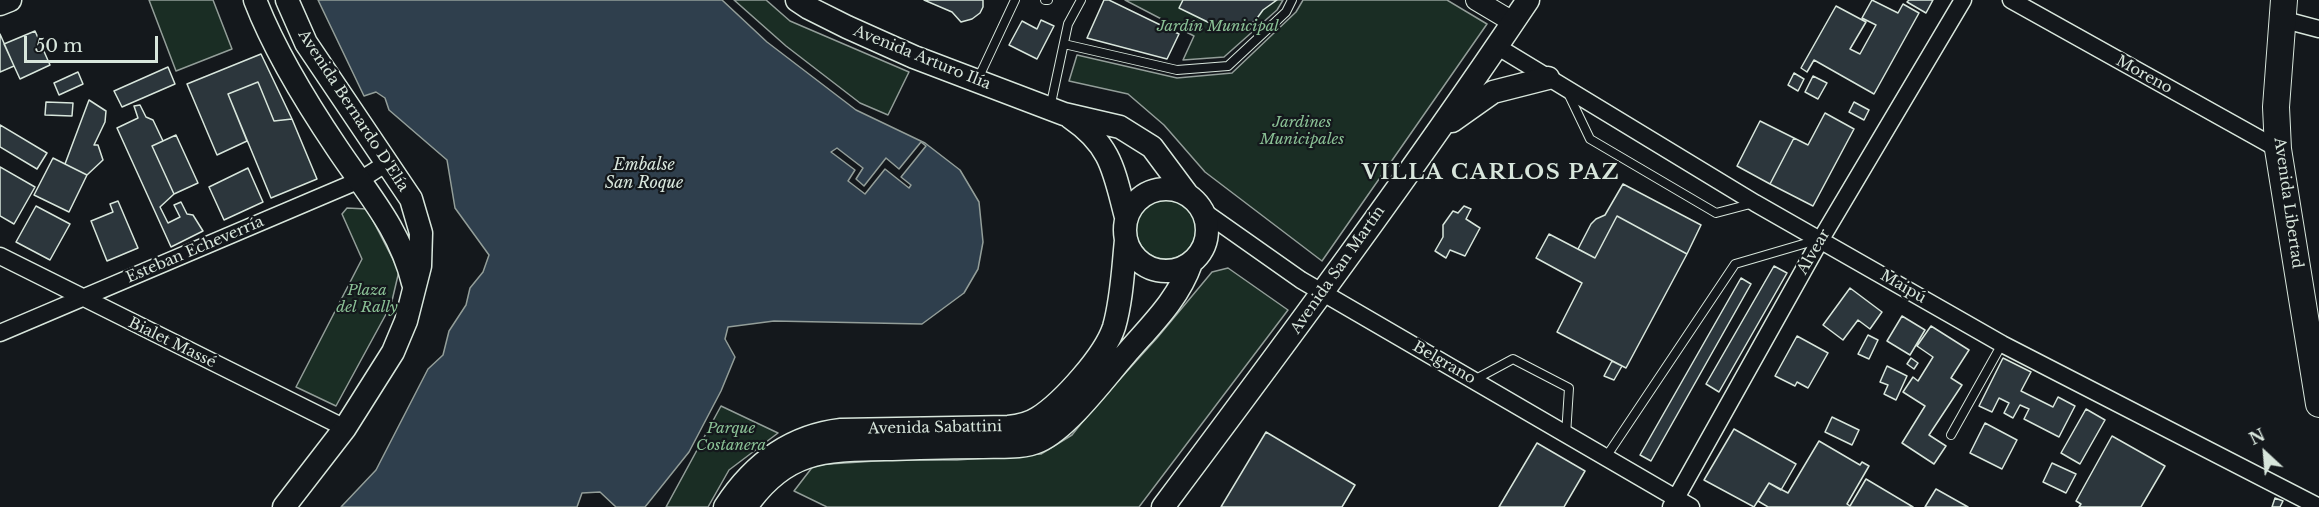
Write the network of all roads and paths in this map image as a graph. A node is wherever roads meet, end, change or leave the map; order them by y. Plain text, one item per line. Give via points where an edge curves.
1 (10, 0) edge
2 (255, 0) edge
3 (287, 0) edge
4 (797, 0) edge
5 (1015, 0) edge
6 (1081, 0) edge
7 (1292, 0) edge
8 (1476, 0) edge
9 (1528, 0) edge
10 (1963, 0) edge
11 (2010, 0) edge
12 (0, 4) edge
13 (2282, 9) edge
14 (1514, 22) junction
15 (2319, 28) edge
16 (1064, 44) junction
17 (1498, 47) junction
18 (976, 81) junction
19 (1556, 83) junction
20 (1057, 111) junction
21 (1435, 134) junction
22 (2278, 149) junction
23 (387, 163) junction
24 (360, 180) junction
25 (1187, 194) junction
26 (1755, 203) junction
27 (1203, 211) junction
28 (1126, 217) junction
29 (1821, 239) junction
30 (1126, 240) junction
31 (0, 256) edge
32 (1191, 263) junction
33 (414, 287) junction
34 (1322, 293) junction
35 (82, 298) junction
36 (0, 333) edge
37 (2002, 344) junction
38 (1474, 381) junction
39 (2319, 404) edge
40 (345, 428) junction
41 (1566, 435) junction
42 (1951, 435) dead end
43 (1606, 457) junction
44 (1673, 503) edge
45 (284, 507) edge
46 (725, 507) edge
47 (746, 507) edge
48 (1163, 507) edge
49 (1691, 507) edge
50 (2319, 507) edge

1 - 12 main road
2 - 24 main road, Avenida Bernardo D'Elía via 278,48
3 - 23 main road, Avenida Bernardo D'Elía via 306,44
4 - 18 main road, Avenida Arturo Ilía via 847,27
5 - 18 lane
6 - 16 lane via 1068,24
7 - 16 lane via 1286,12 1228,66 1177,70
8 - 14 street
9 - 14 main road, Avenida San Martín
10 - 29 street, Alvear
11 - 22 street, Moreno
13 - 15 street
13 - 22 main road, Avenida Libertad via 2276,107
14 - 17 main road, Avenida San Martín
16 - 20 lane
17 - 19 street, Maipú
17 - 21 main road, Avenida San Martín
18 - 20 main road, Avenida Arturo Ilía
19 - 21 main road via 1493,92
19 - 26 street, Maipú
19 - 26 lane via 1590,139 1716,213
20 - 25 main road via 1120,127 1137,137 1152,147
20 - 28 main road via 1086,128 1100,142 1109,157
21 - 34 main road, Avenida San Martín
22 - 39 main road, Avenida Libertad
23 - 24 street, Esteban Echeverría
23 - 33 main road, Avenida Bernardo D'Elía via 411,200 418,219 422,249
24 - 33 main road, Avenida Bernardo D'Elía via 399,241
24 - 35 street, Esteban Echeverría
25 - 27 main road
25 - 28 main road via 1170,189 1151,191 1132,206
26 - 29 street, Maipú
27 - 32 main road via 1208,233 1205,245
27 - 34 street, Belgrano
28 - 30 main road
29 - 37 street, Maipú
29 - 43 lane via 1735,264
29 - 44 street, Alvear
30 - 32 main road via 1136,258 1152,269 1179,269
30 - 46 main road, Avenida Sabattini via 1116,317 1108,342 1089,368 1039,417 1008,428 841,430 803,438 764,460
31 - 35 street, Bialet Massé
32 - 47 main road, Avenida Sabattini via 1167,307 1073,414 1040,441 1010,446 833,450 783,468
33 - 40 main road, Avenida Bernardo D'Elía via 393,352
34 - 38 street, Belgrano
34 - 48 main road, Avenida San Martín
35 - 36 street, Esteban Echeverría
35 - 40 street, Bialet Massé
37 - 42 lane
37 - 50 street, Maipú
38 - 41 street, Belgrano
38 - 41 lane via 1513,358 1569,388
40 - 45 main road, Avenida Bernardo D'Elía
41 - 43 street, Belgrano
43 - 44 street, Belgrano
44 - 49 street, Belgrano

